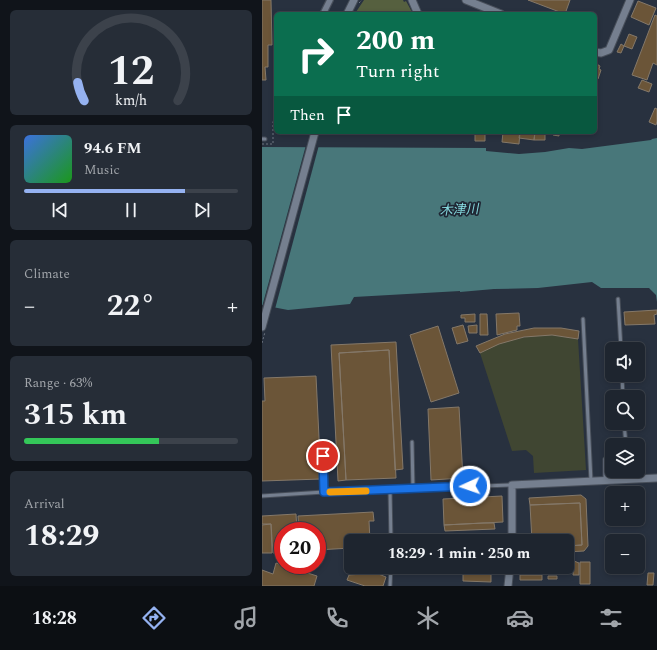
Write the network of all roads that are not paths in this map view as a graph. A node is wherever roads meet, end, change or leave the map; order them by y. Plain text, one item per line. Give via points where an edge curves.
1 (330, 0) edge
2 (354, 0) edge
3 (413, 0) edge
4 (466, 0) edge
5 (630, 0) edge
6 (324, 12) edge
7 (349, 12) edge
8 (418, 12) edge
9 (496, 12) edge
10 (597, 52) edge
11 (314, 134) edge
12 (618, 299) dead end
13 (583, 319) dead end
14 (262, 327) edge
15 (621, 342) edge
16 (412, 442) dead end
17 (323, 456) dead end
18 (657, 478) edge
19 (605, 480) joint
20 (592, 481) junction
21 (512, 484) junction
22 (413, 489) junction
23 (390, 490) junction
24 (324, 492) junction
25 (262, 496) edge
26 (391, 534) edge
27 (512, 534) edge
28 (391, 574) edge
29 (509, 574) edge
30 (390, 586) edge
31 (508, 586) edge

1 - 6 street
2 - 7 street
3 - 8 street
4 - 9 street
5 - 10 street via 611,46 606,52
11 - 14 street
12 - 15 lane
13 - 20 lane
16 - 22 lane
17 - 24 lane
18 - 19 street
19 - 20 street
20 - 21 street
21 - 22 lane
21 - 27 street
22 - 23 lane
23 - 24 lane
23 - 26 lane
24 - 25 lane
28 - 30 lane
29 - 31 street

